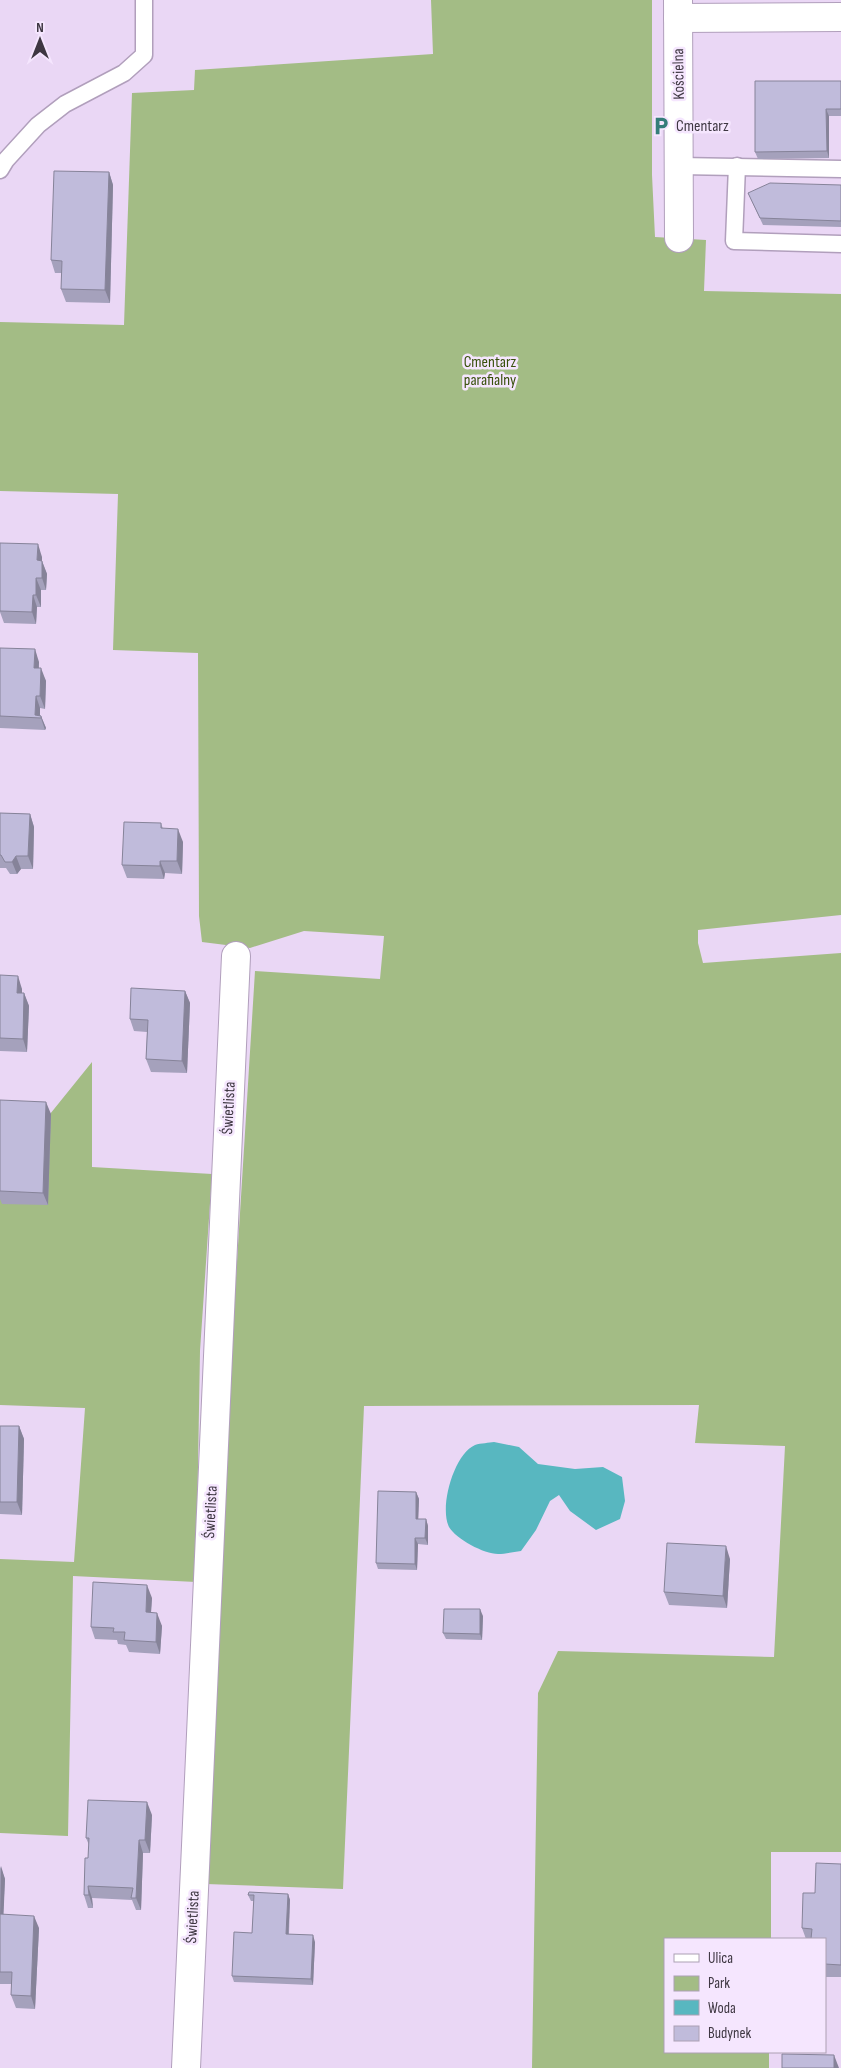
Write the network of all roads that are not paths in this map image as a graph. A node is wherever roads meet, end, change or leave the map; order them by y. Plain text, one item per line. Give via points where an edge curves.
1 (144, 0) edge
2 (678, 9) edge
3 (841, 17) edge
4 (680, 166) junction
5 (737, 166) junction
6 (841, 169) edge
7 (0, 170) edge
8 (679, 238) dead end
9 (841, 244) edge
10 (236, 956) dead end
11 (186, 2068) edge

1 - 7 lane via 144,55 124,73 65,104 38,125
2 - 3 street
2 - 4 street, Kościelna
4 - 5 lane
4 - 8 street, Kościelna
5 - 6 lane
5 - 9 lane via 734,241
10 - 11 street, Świetlista

